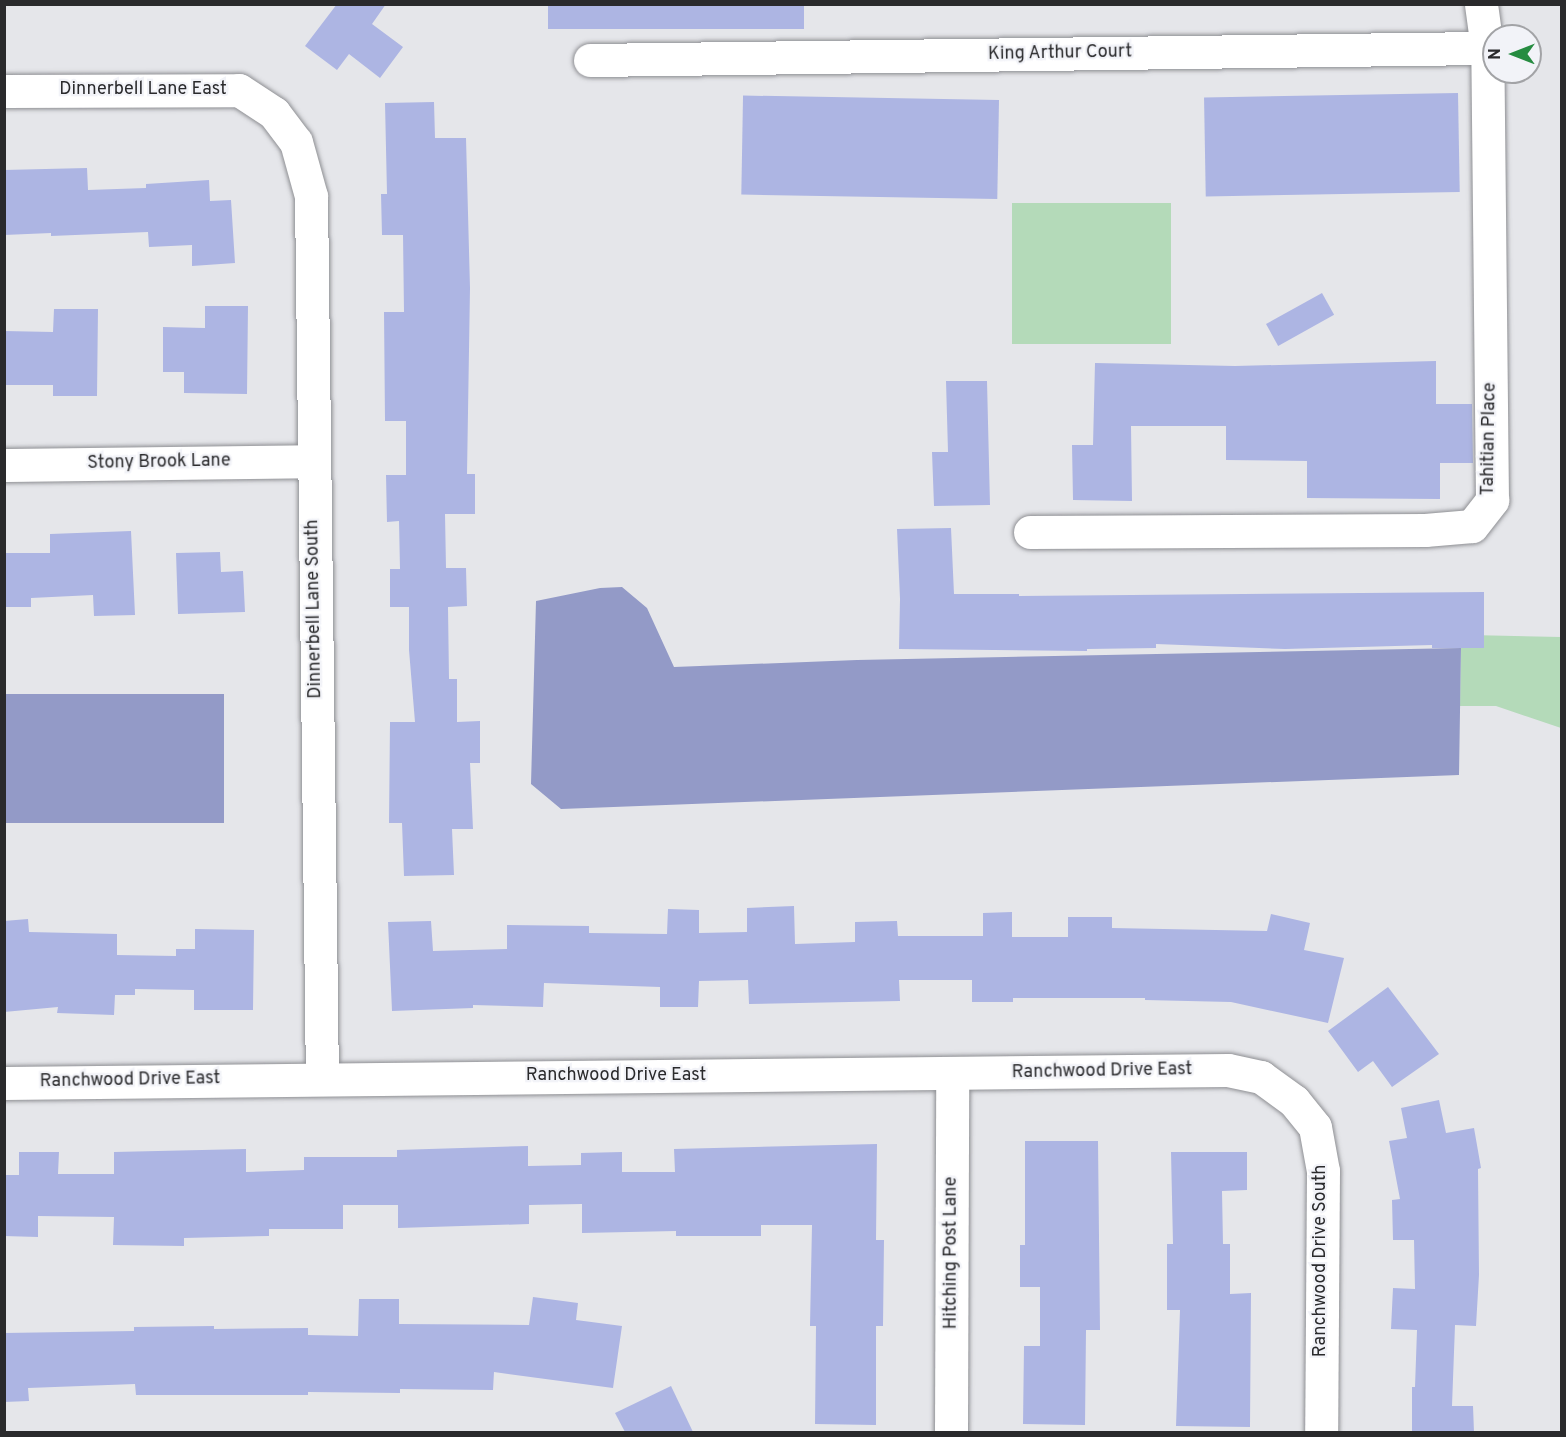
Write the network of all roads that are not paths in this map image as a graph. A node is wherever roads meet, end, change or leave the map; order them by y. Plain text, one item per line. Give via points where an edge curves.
1 (1481, 4) edge
2 (1484, 24) edge
3 (1482, 48) edge
4 (590, 60) dead end
5 (1487, 84) edge
6 (4, 91) edge
7 (296, 142) joint
8 (314, 461) junction
9 (4, 465) edge
10 (1030, 532) dead end
11 (1228, 1070) joint
12 (952, 1073) junction
13 (322, 1078) junction
14 (4, 1083) edge
15 (951, 1432) edge
16 (1321, 1432) edge

1 - 2 street
3 - 4 street, King Arthur Court
5 - 10 street, Tahitian Place via 1492,500 1472,526 1425,530
6 - 7 street, Dinnerbell Lane East via 239,90 274,113
7 - 8 street, Dinnerbell Lane South via 311,196
8 - 9 street, Stony Brook Lane
8 - 13 street, Dinnerbell Lane South
11 - 12 street, Ranchwood Drive East
11 - 16 street, Ranchwood Drive South via 1261,1077 1294,1101 1315,1127 1323,1171
12 - 13 street, Ranchwood Drive East
12 - 15 street, Hitching Post Lane
13 - 14 street, Ranchwood Drive East

